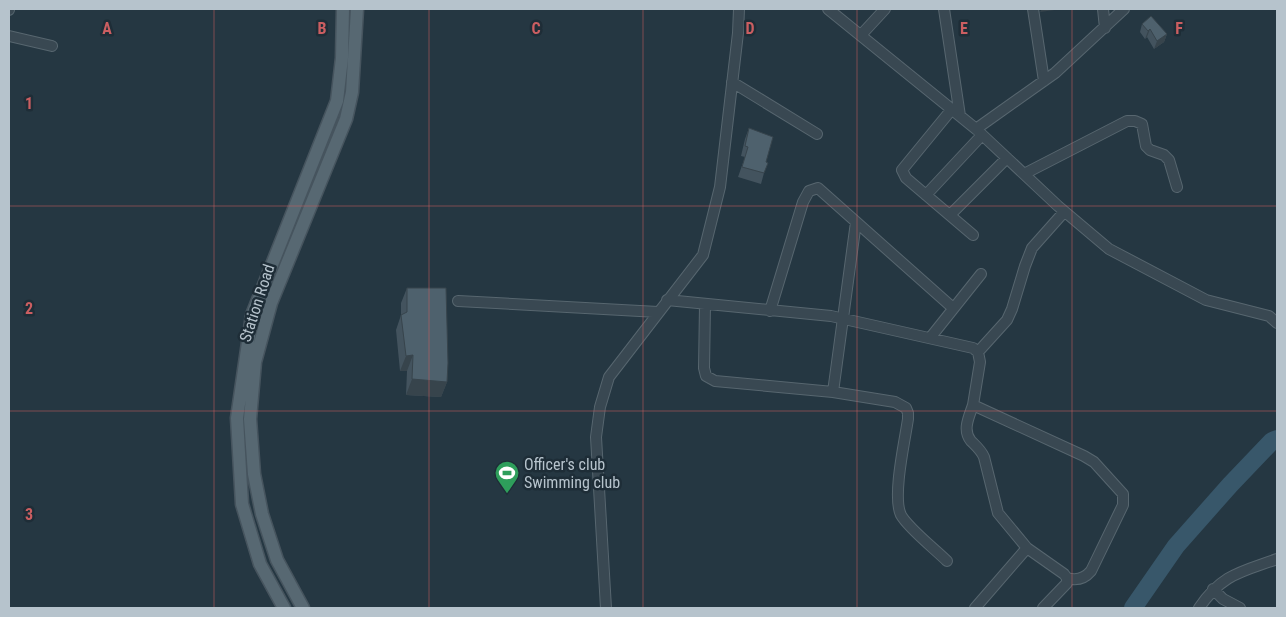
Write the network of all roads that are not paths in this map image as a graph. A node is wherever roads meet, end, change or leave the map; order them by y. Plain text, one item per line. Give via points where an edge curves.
1 (343, 9) edge
2 (357, 9) edge
3 (739, 9) edge
4 (828, 9) edge
5 (884, 9) edge
6 (944, 9) edge
7 (1032, 9) edge
8 (1103, 9) edge
9 (1124, 9) edge
10 (1105, 28) junction
11 (860, 35) junction
12 (9, 36) edge
13 (52, 46) dead end
14 (732, 82) junction
15 (1044, 82) junction
16 (339, 91) junction
17 (352, 92) junction
18 (956, 112) junction
19 (979, 132) junction
20 (817, 134) dead end
21 (1007, 158) junction
22 (1024, 174) junction
23 (1177, 187) dead end
24 (926, 195) junction
25 (1064, 212) junction
26 (950, 215) junction
27 (856, 222) junction
28 (973, 234) dead end
29 (981, 274) dead end
30 (667, 300) junction
31 (264, 301) junction
32 (458, 302) dead end
33 (705, 305) junction
34 (953, 308) junction
35 (770, 311) junction
36 (658, 312) junction
37 (843, 318) junction
38 (1277, 323) edge
39 (930, 338) junction
40 (978, 352) junction
41 (833, 392) junction
42 (973, 405) junction
43 (1026, 548) junction
44 (1277, 559) edge
45 (947, 561) dead end
46 (1067, 578) junction
47 (1213, 589) junction
48 (284, 608) edge
49 (304, 608) edge
50 (606, 608) edge
51 (975, 608) edge
52 (1043, 608) edge
53 (1199, 608) edge
54 (1240, 608) edge

1 - 16 main road, Station Road
2 - 17 main road, Station Road
3 - 14 street
4 - 11 street
5 - 11 street
6 - 18 street
7 - 15 street
8 - 10 street
9 - 10 street
10 - 15 street
11 - 18 street
12 - 13 street
14 - 20 street
14 - 30 street via 720,187 703,255
15 - 19 street
16 - 17 main road
16 - 31 main road, Station Road
17 - 31 main road, Station Road via 346,119
18 - 19 street
18 - 24 street via 902,170 906,178
19 - 21 street
19 - 24 street
21 - 22 street
21 - 26 street
22 - 23 street via 1128,121 1135,121 1142,124 1146,146 1169,160
22 - 25 street
24 - 26 street
25 - 38 street via 1110,249 1206,300 1269,316
25 - 40 street via 1032,248 1007,320
26 - 28 street
27 - 34 street
27 - 35 street via 818,188 809,191
27 - 37 street
29 - 34 street
30 - 33 street
30 - 36 street
31 - 48 main road, Station Road via 249,325 237,418 241,500 260,564
31 - 49 main road, Station Road via 250,410 254,474 262,514 277,560
32 - 36 street
33 - 35 street
33 - 41 street via 704,368 710,379
34 - 39 street
35 - 37 street
36 - 50 street via 609,377 600,407 596,437
37 - 39 street
37 - 41 street
39 - 40 street via 966,345
40 - 42 street via 980,362
41 - 45 street via 895,402 906,408 908,419 900,470 899,510 906,522
42 - 43 street via 967,425 968,437 984,457 998,512
42 - 46 street via 1084,456 1094,462 1123,494 1124,505 1091,571 1078,579
43 - 46 street
43 - 51 street
44 - 47 street via 1238,573
46 - 52 street via 1067,583
47 - 53 street
47 - 54 street

